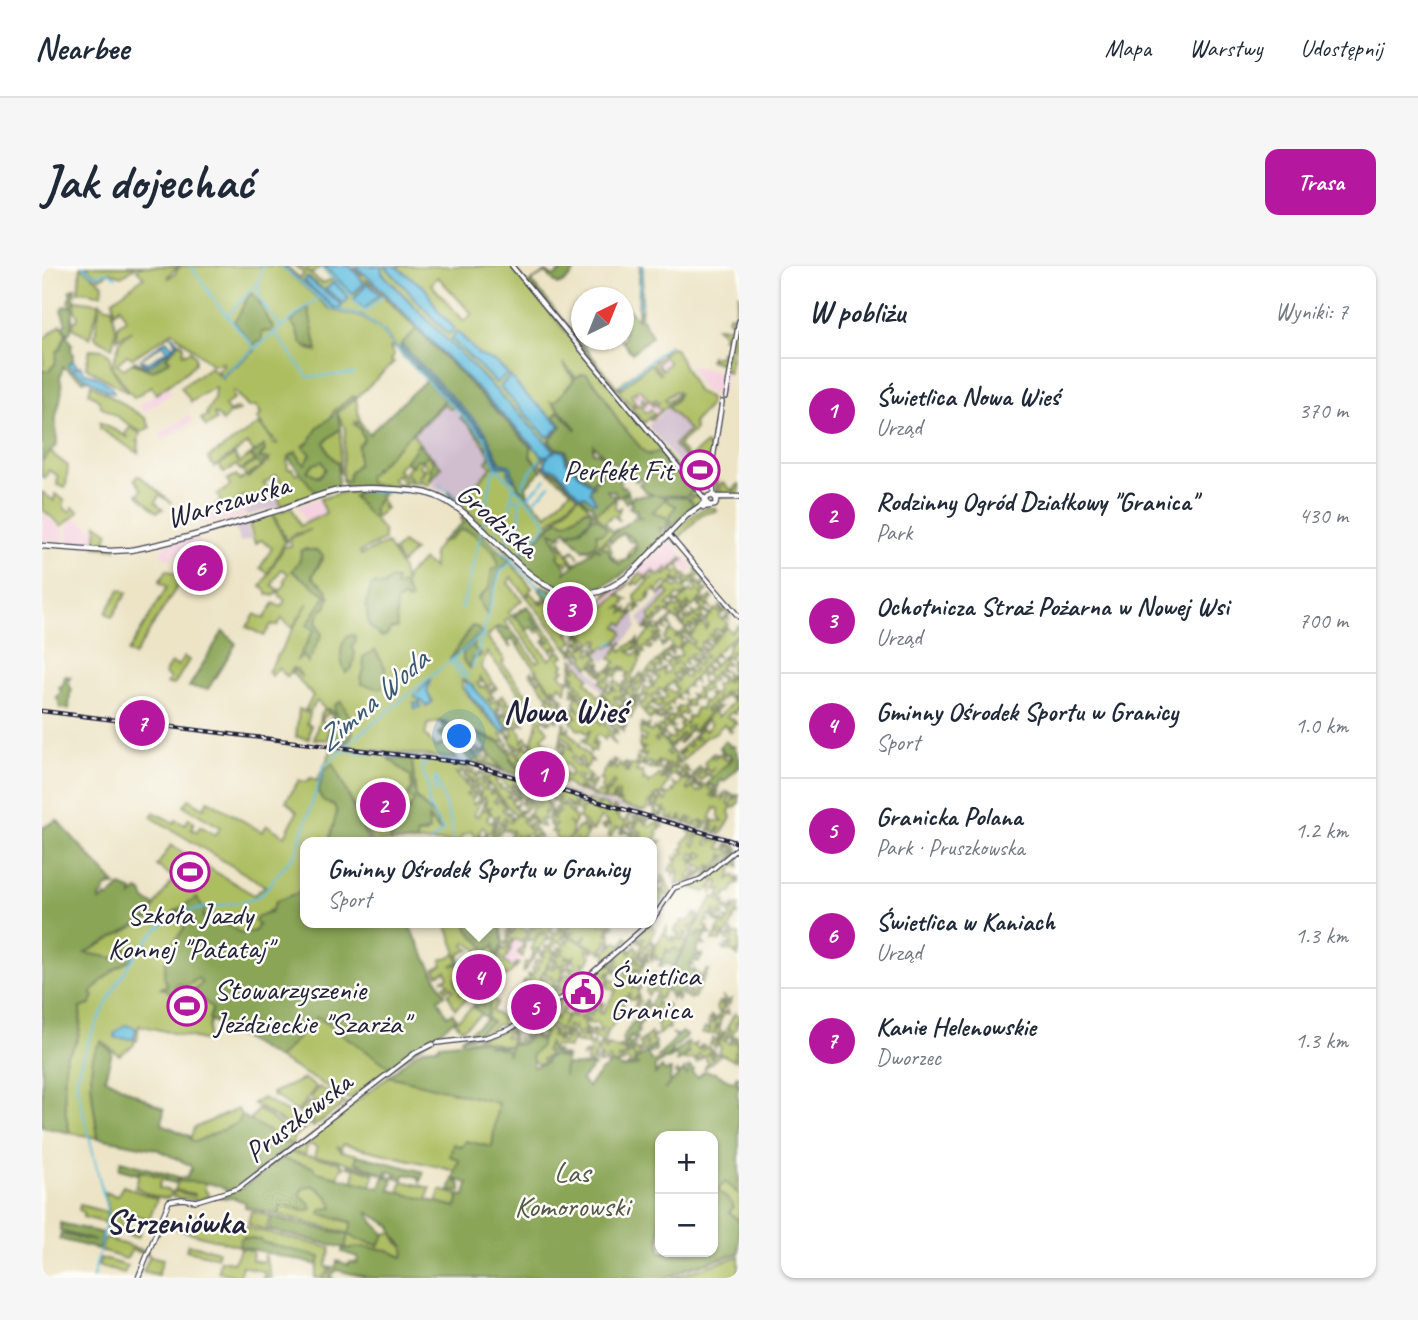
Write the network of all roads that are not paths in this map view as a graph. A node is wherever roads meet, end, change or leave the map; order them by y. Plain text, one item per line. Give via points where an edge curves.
1 (512, 266) edge
2 (739, 321) edge
3 (425, 492) joint
4 (739, 498) edge
5 (710, 499) junction
6 (668, 534) junction
7 (42, 546) edge
8 (739, 617) edge
9 (739, 848) edge
10 (657, 913) edge
11 (644, 928) edge
12 (138, 1278) edge

1 - 5 street
2 - 5 street via 710,471
3 - 6 main road, Grodziska via 462,509 533,578 569,593 596,592 619,582
3 - 7 main road, Warszawska via 334,492 131,550
4 - 5 main road
5 - 6 main road, Grodziska
6 - 8 street
9 - 10 street, Pruszkowska via 701,879 674,888
11 - 12 street, Pruszkowska via 568,995 510,1029 416,1052 239,1188 195,1201 179,1199 166,1211

